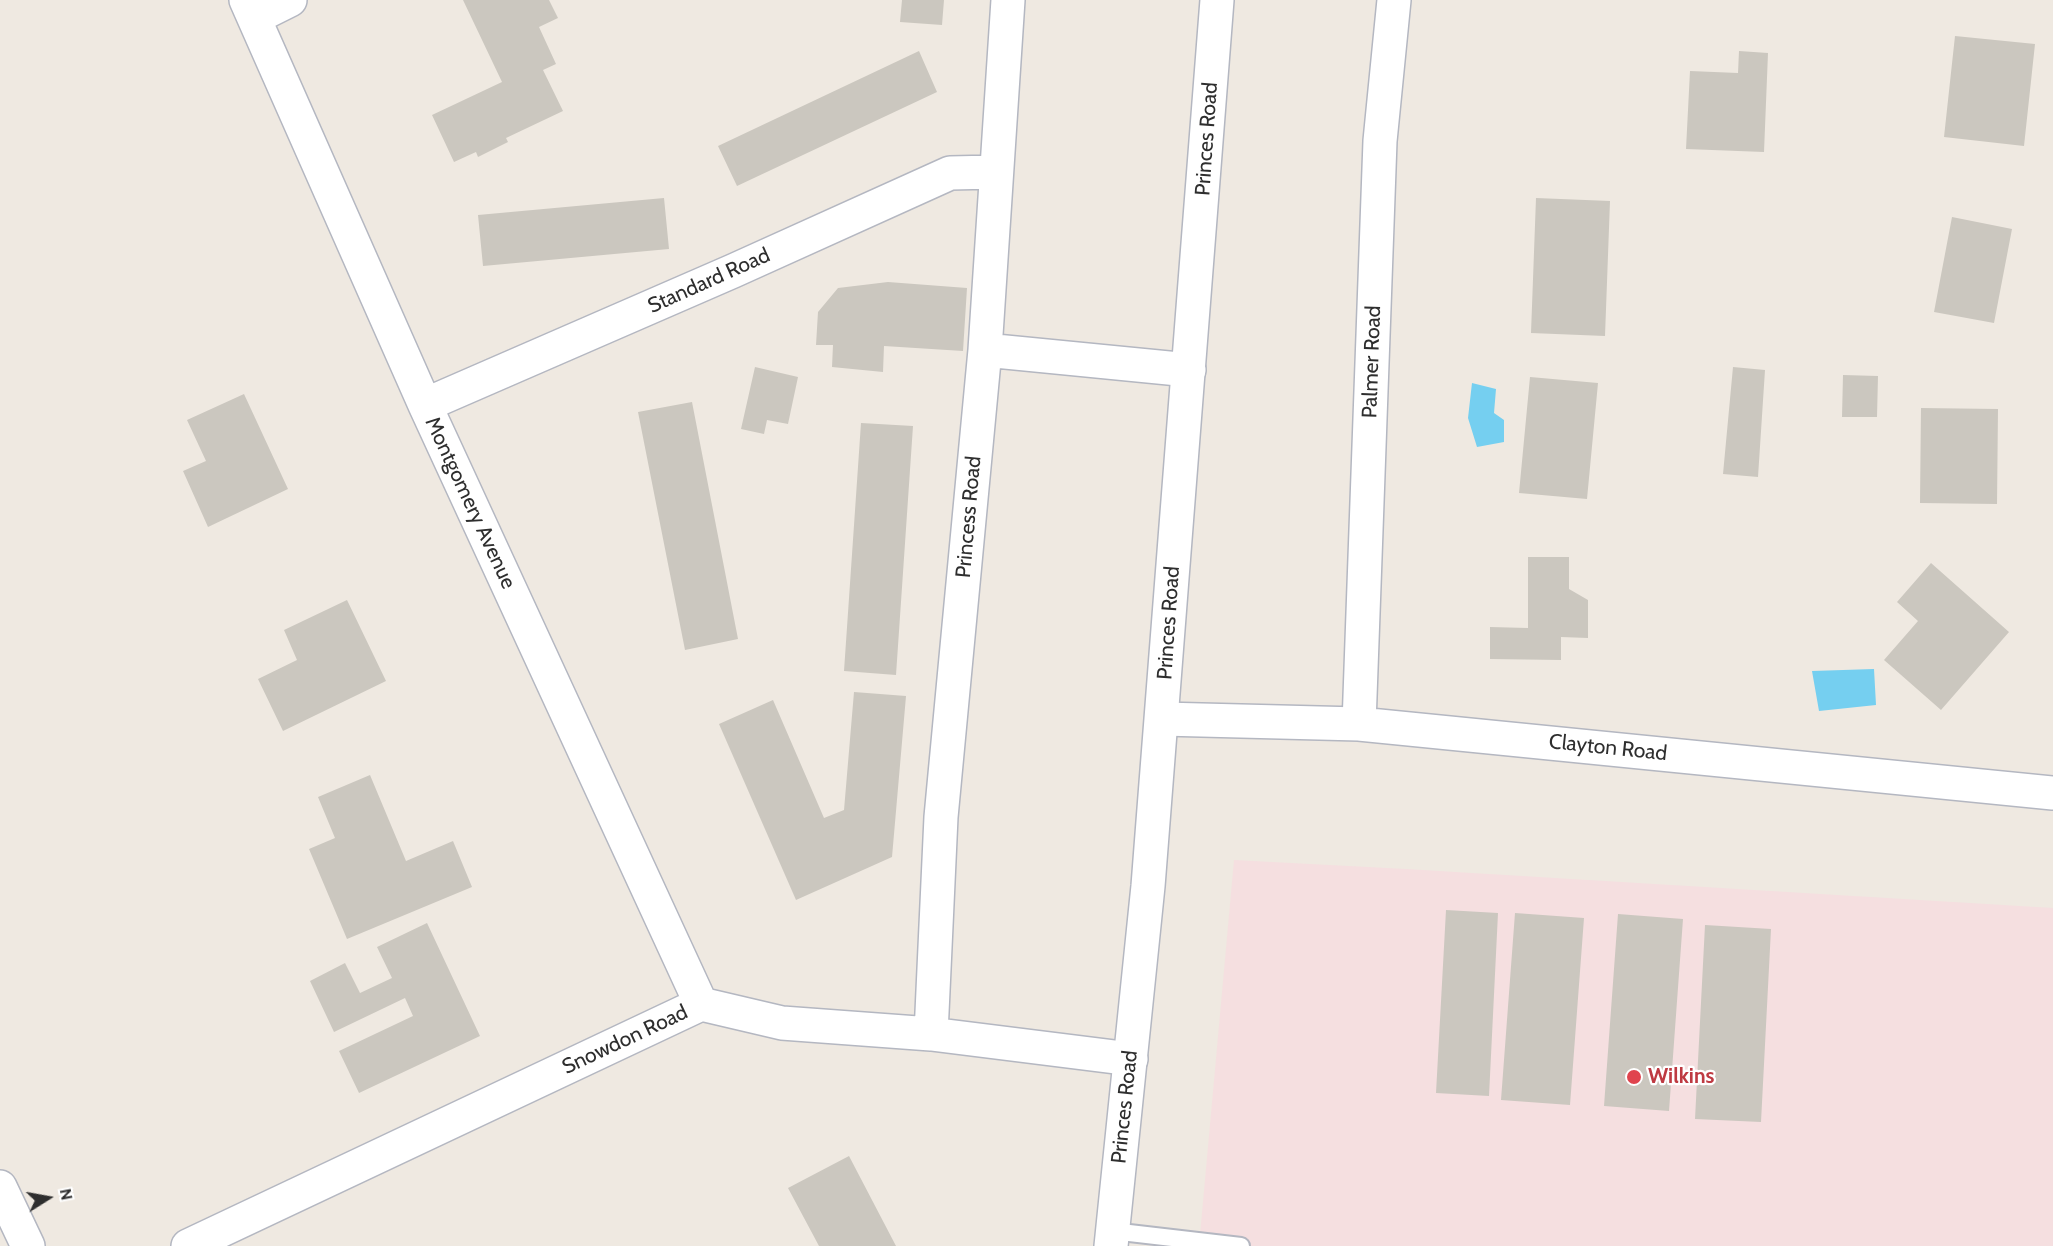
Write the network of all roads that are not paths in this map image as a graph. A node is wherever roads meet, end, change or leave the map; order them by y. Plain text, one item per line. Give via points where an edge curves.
1 (290, 0) edge
2 (1008, 0) edge
3 (1217, 0) edge
4 (1394, 0) edge
5 (250, 9) edge
6 (995, 172) junction
7 (985, 350) junction
8 (1189, 370) junction
9 (425, 405) junction
10 (1162, 719) junction
11 (1359, 724) junction
12 (2053, 793) edge
13 (701, 1004) junction
14 (931, 1034) junction
15 (1131, 1059) junction
16 (0, 1187) edge
17 (1111, 1239) edge
18 (28, 1246) edge
19 (188, 1246) edge
20 (1241, 1246) edge

1 - 5 street
2 - 6 street, Princess Road
3 - 8 street, Princes Road
4 - 11 street, Palmer Road via 1380,141
5 - 9 street, Montgomery Avenue
6 - 7 street, Princess Road
6 - 9 street, Standard Road via 950,173
7 - 8 street
7 - 14 street, Princess Road via 941,817
8 - 10 street, Princes Road
9 - 13 street, Montgomery Avenue
10 - 11 street, Clayton Road
10 - 15 street, Princes Road
11 - 12 street, Clayton Road
13 - 14 street, Snowdon Road via 782,1023
13 - 19 street, Snowdon Road
14 - 15 street, Snowdon Road
15 - 17 street, Princes Road
16 - 18 street
17 - 20 lane

